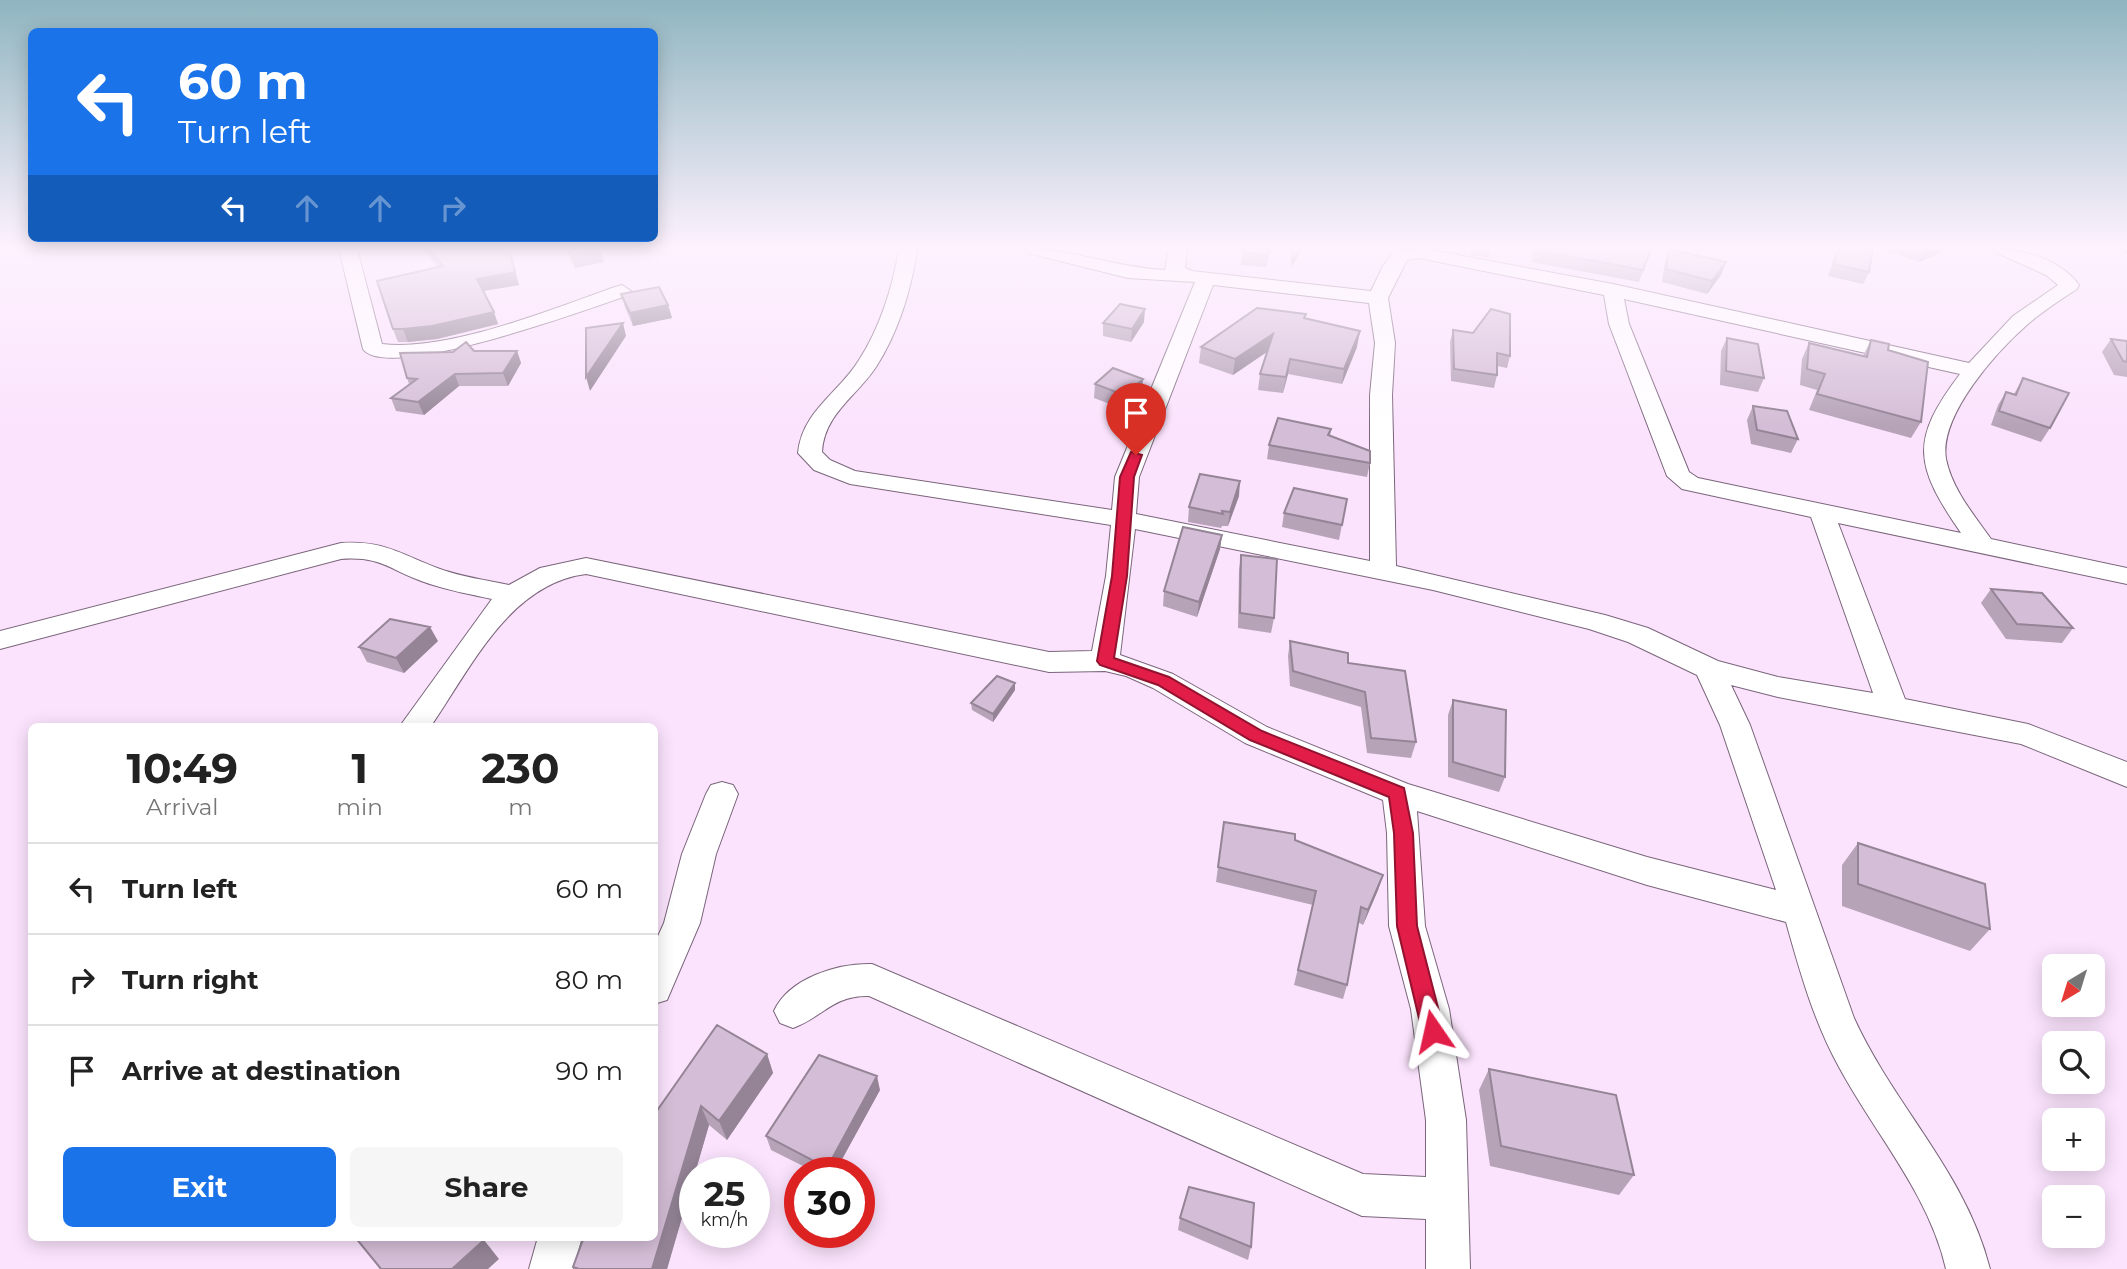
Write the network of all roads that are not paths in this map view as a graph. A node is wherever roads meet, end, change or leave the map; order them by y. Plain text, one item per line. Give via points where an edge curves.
1 (363, 308) edge
2 (568, 308) edge
3 (891, 308) edge
4 (1194, 308) edge
5 (1380, 308) edge
6 (1616, 308) edge
7 (1695, 308) edge
8 (2038, 308) edge
9 (1972, 370) junction
10 (1822, 513) junction
11 (1122, 519) junction
12 (1981, 544) junction
13 (1383, 572) junction
14 (2127, 576) edge
15 (513, 595) junction
16 (0, 640) edge
17 (1105, 661) junction
18 (1709, 669) junction
19 (1893, 708) junction
20 (417, 723) edge
21 (2127, 775) edge
22 (1398, 793) junction
23 (722, 794) dead end
24 (1801, 911) junction
25 (658, 979) edge
26 (793, 1011) dead end
27 (1447, 1199) junction
28 (559, 1241) edge
29 (551, 1269) edge
30 (1448, 1269) edge
31 (1968, 1269) edge

1 - 2 street via 373,349 381,352 429,349
3 - 11 street via 868,365 815,427 810,453 822,465 850,477
4 - 11 street via 1127,477
5 - 13 street via 1385,343 1381,395
6 - 10 street via 1679,476 1705,489
7 - 9 street
8 - 9 street via 2014,326
9 - 12 street via 1939,427 1934,455 1945,485
10 - 12 street
10 - 19 street
11 - 13 street
11 - 17 street via 1119,576
12 - 14 street
13 - 18 street via 1595,621 1638,635
15 - 16 street via 435,576 385,551 368,548 341,551
15 - 17 street via 545,574 586,566 1049,662
15 - 20 street
17 - 22 street via 1164,681 1256,735
18 - 19 street
18 - 24 street via 1735,725
19 - 21 street via 2028,736
22 - 24 street via 1647,871
22 - 27 street via 1407,926 1430,1009 1446,1120
23 - 25 street via 699,854 682,923
24 - 31 street via 1829,1006 1947,1212
26 - 27 street via 834,983 849,978 872,980 1362,1195
27 - 30 street
28 - 29 street

